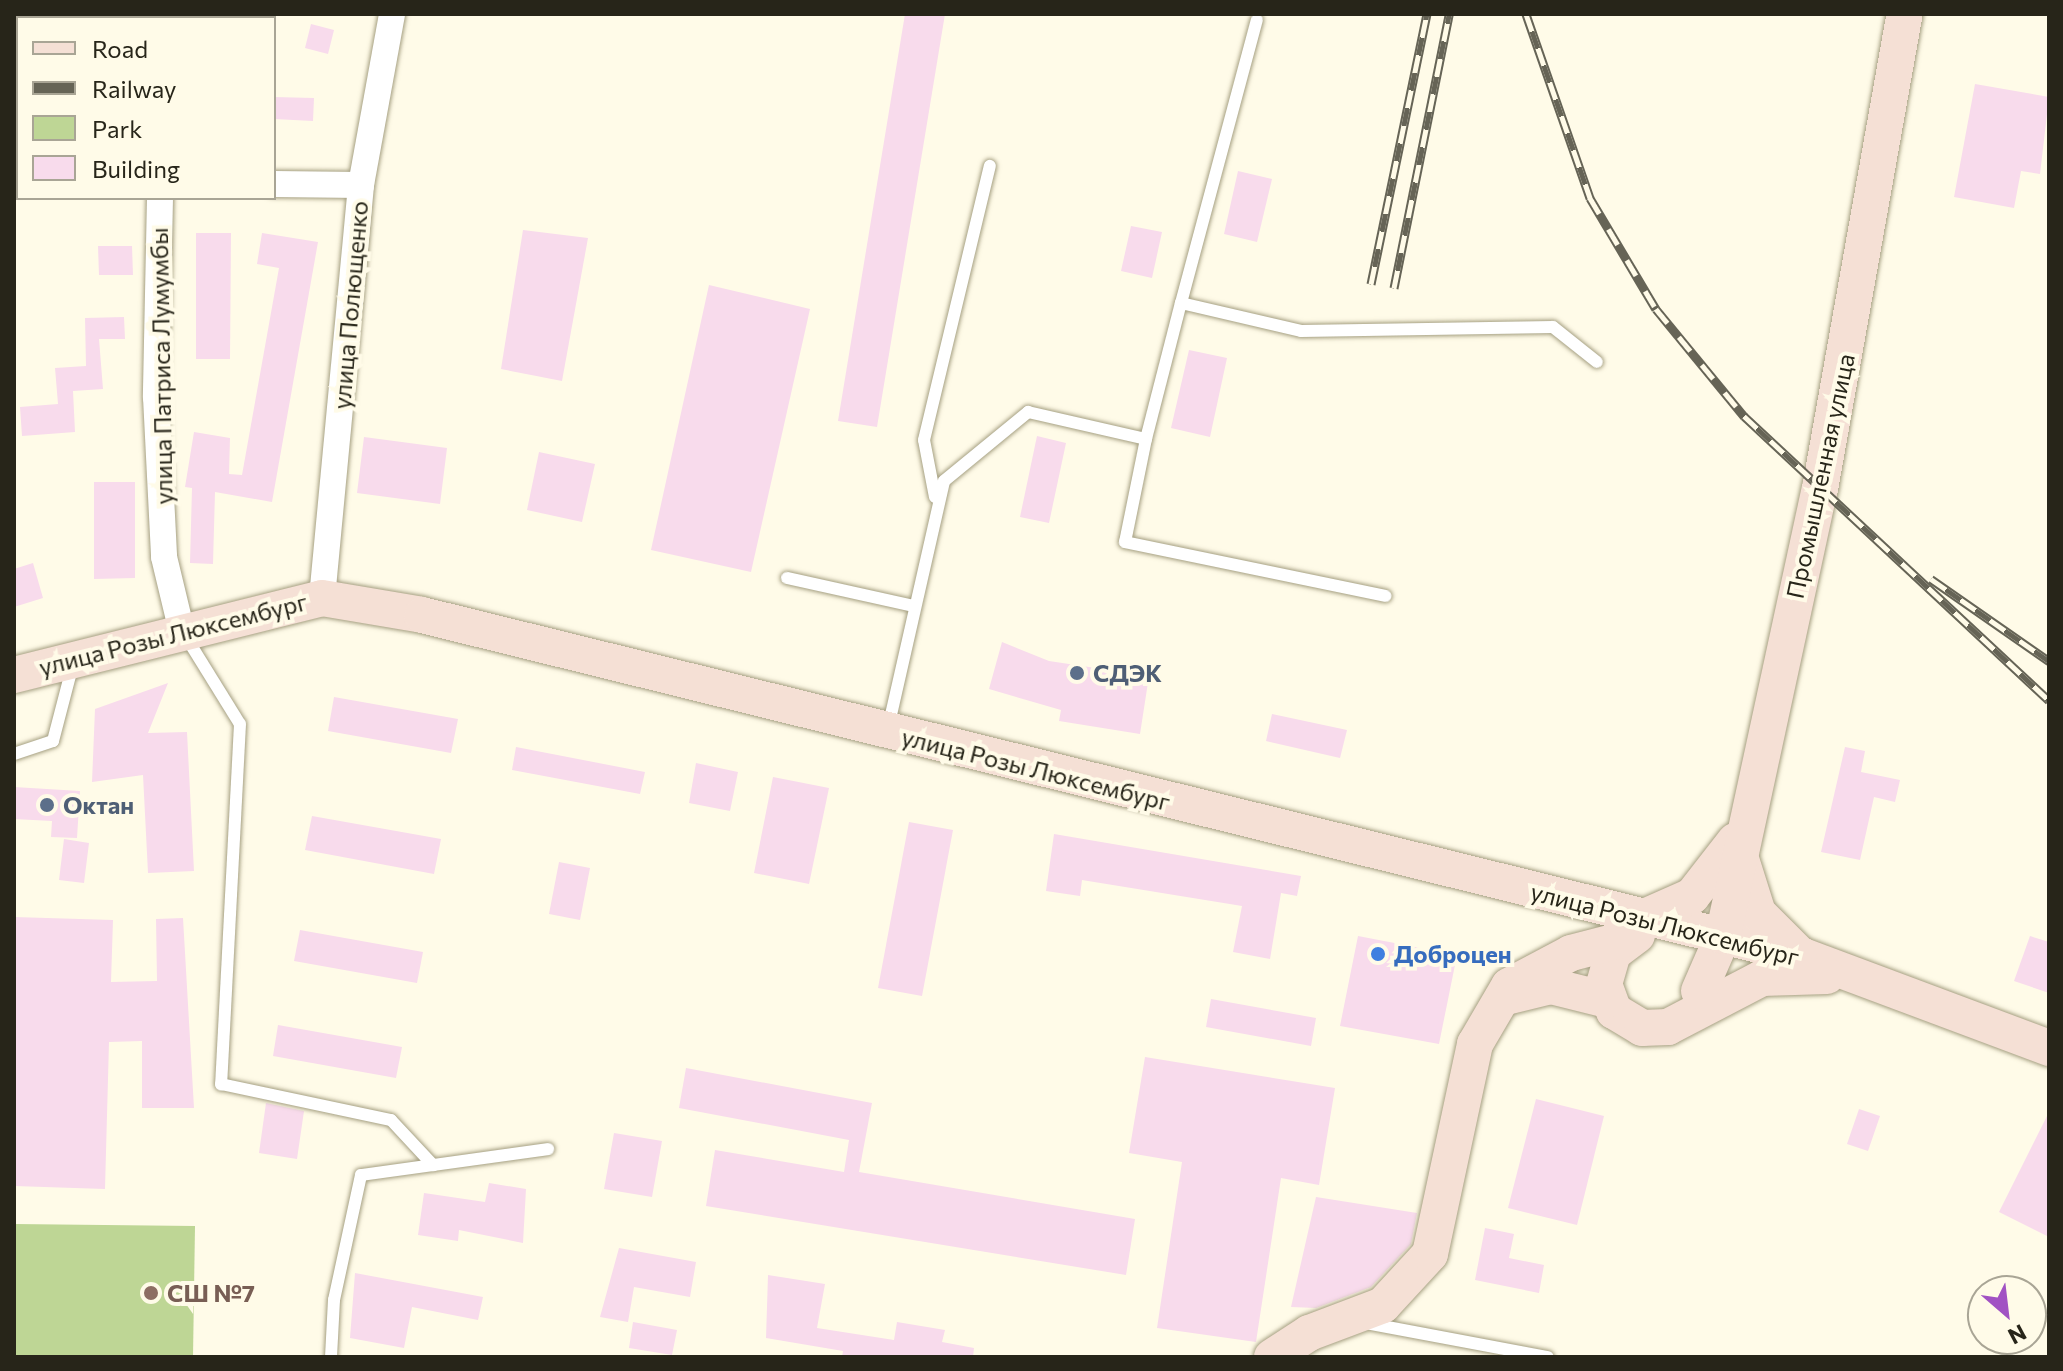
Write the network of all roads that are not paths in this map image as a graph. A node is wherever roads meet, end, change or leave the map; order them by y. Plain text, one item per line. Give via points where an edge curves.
1 (392, 14) edge
2 (1905, 14) edge
3 (1257, 20) dead end
4 (990, 166) dead end
5 (276, 184) edge
6 (361, 185) junction
7 (160, 200) edge
8 (1181, 303) junction
9 (1597, 362) dead end
10 (1146, 439) junction
11 (935, 497) junction
12 (787, 578) dead end
13 (1385, 596) dead end
14 (322, 598) junction
15 (913, 606) junction
16 (181, 628) junction
17 (75, 656) junction
18 (14, 675) edge
19 (887, 731) junction
20 (14, 754) edge
21 (1739, 842) junction
22 (1503, 885) junction
23 (1641, 926) junction
24 (1723, 936) junction
25 (1586, 948) junction
26 (1803, 956) junction
27 (1849, 977) junction
28 (1606, 995) junction
29 (1494, 1004) junction
30 (1692, 1004) junction
31 (2049, 1048) edge
32 (548, 1149) dead end
33 (433, 1165) junction
34 (1350, 1320) junction
35 (331, 1357) edge
36 (1272, 1357) edge
37 (1548, 1357) edge

1 - 6 street, улица Полющенко
2 - 21 main road, Промышленная улица via 1820,489
3 - 8 lane
4 - 11 lane via 924,440
5 - 6 street
6 - 14 street, улица Полющенко
7 - 16 street, улица Патриса Лумумбы via 156,397 164,557
8 - 9 lane via 1301,331 1553,327
8 - 10 lane
10 - 11 lane via 1028,412 1010,419
10 - 13 lane via 1125,542
11 - 15 lane
12 - 15 lane
14 - 16 main road, улица Розы Люксембург
14 - 19 main road, улица Розы Люксембург via 422,615
15 - 19 lane
16 - 17 main road, улица Розы Люксембург
16 - 33 lane via 240,724 221,1084 391,1120
17 - 18 main road, улица Розы Люксембург
17 - 20 lane via 53,741
19 - 22 main road, улица Розы Люксембург
21 - 23 main road via 1706,883
21 - 24 main road, Промышленная улица
21 - 26 main road via 1765,923
22 - 23 main road, улица Розы Люксембург
22 - 25 main road via 1567,926
23 - 24 main road, улица Розы Люксембург
23 - 25 main road
23 - 28 main road via 1609,959
23 - 30 main road via 1677,940 1696,961
24 - 26 main road, улица Розы Люксембург
24 - 30 main road, Промышленная улица
25 - 28 main road
25 - 29 main road via 1527,972
26 - 27 main road, улица Розы Люксембург
27 - 30 main road via 1762,978
27 - 31 main road, улица Розы Люксембург
28 - 29 main road via 1540,985
28 - 30 main road via 1642,1028
29 - 34 main road via 1475,1044 1430,1254 1398,1294
32 - 33 lane
33 - 35 lane via 361,1175 334,1300
34 - 36 main road via 1309,1333
34 - 37 lane

